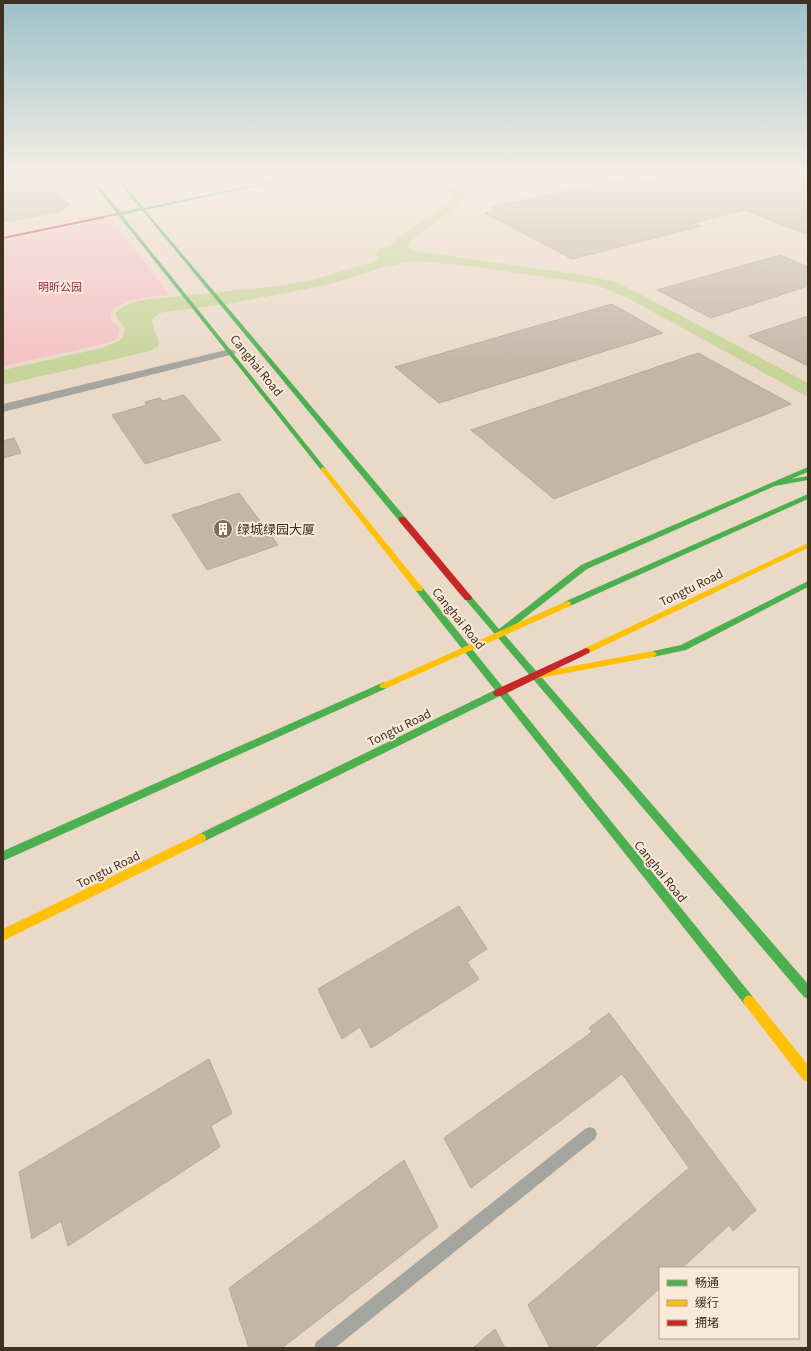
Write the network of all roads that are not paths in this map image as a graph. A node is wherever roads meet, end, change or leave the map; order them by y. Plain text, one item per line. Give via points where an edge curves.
1 (140, 240) edge
2 (169, 240) edge
3 (230, 352) junction
4 (3, 408) edge
5 (808, 470) edge
6 (808, 478) edge
7 (775, 484) junction
8 (808, 496) edge
9 (808, 545) edge
10 (808, 584) edge
11 (498, 634) junction
12 (466, 648) junction
13 (535, 676) junction
14 (501, 692) junction
15 (3, 856) edge
16 (3, 934) edge
17 (808, 993) edge
18 (808, 1075) edge
19 (590, 1134) dead end
20 (322, 1348) edge

1 - 3 main road, Canghai Road
2 - 11 main road, Canghai Road
3 - 4 street
3 - 12 main road, Canghai Road
5 - 7 main road
6 - 7 main road
7 - 11 main road via 584,567
8 - 11 main road
9 - 13 main road, Tongtu Road
10 - 13 main road via 683,648
11 - 12 main road
11 - 13 main road, Canghai Road
12 - 14 main road, Canghai Road
12 - 15 main road
13 - 14 main road, Tongtu Road
13 - 17 main road, Canghai Road
14 - 16 main road, Tongtu Road
14 - 18 main road, Canghai Road
19 - 20 lane

